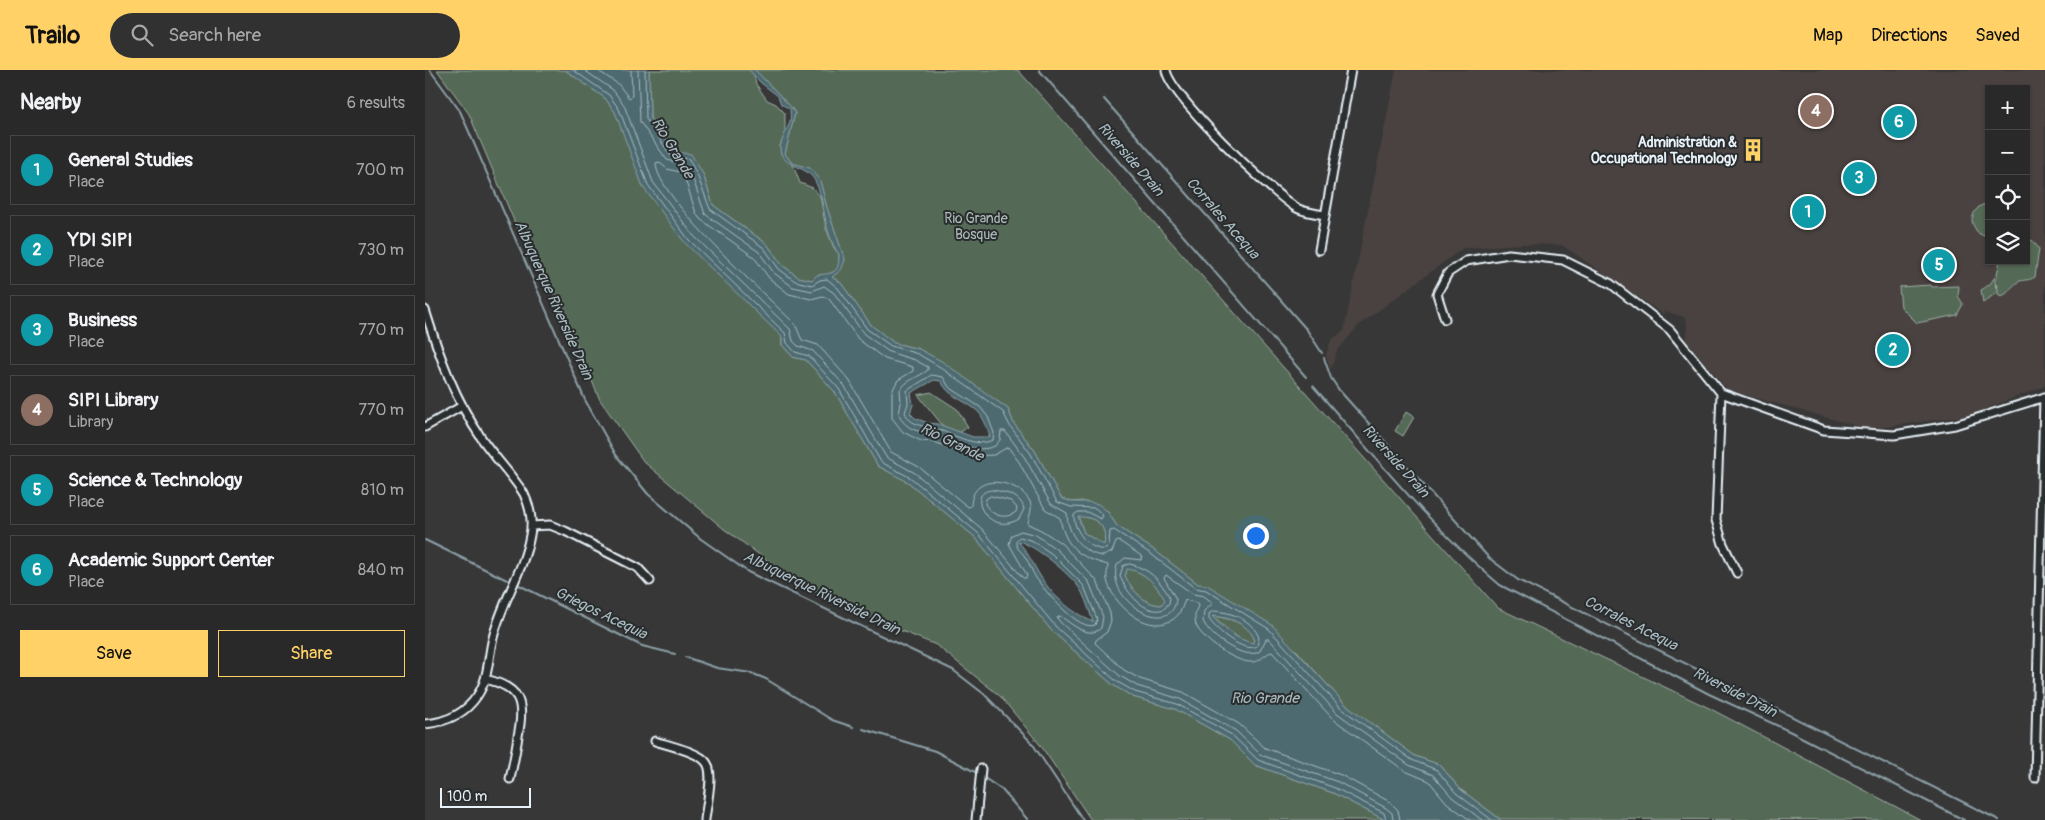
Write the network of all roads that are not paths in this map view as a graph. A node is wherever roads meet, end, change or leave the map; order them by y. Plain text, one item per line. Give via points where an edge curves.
1 (1166, 70) edge
2 (1351, 70) edge
3 (1325, 215) junction
4 (1319, 250) dead end
5 (425, 310) edge
6 (1445, 319) dead end
7 (1721, 393) junction
8 (2044, 397) edge
9 (462, 406) junction
10 (425, 427) edge
11 (2043, 488) edge
12 (531, 526) junction
13 (1737, 573) dead end
14 (650, 581) dead end
15 (2042, 676) edge
16 (485, 679) junction
17 (425, 724) edge
18 (655, 741) dead end
19 (981, 770) dead end
20 (2035, 778) dead end
21 (511, 779) dead end
22 (705, 820) edge
23 (976, 820) edge

1 - 3 street via 1171,84 1183,100 1263,181 1296,209
2 - 3 street
3 - 4 street
5 - 9 street via 435,344
6 - 7 street via 1437,294 1448,273 1466,261 1509,254 1563,260 1611,284 1670,330
7 - 8 street via 1824,430 1894,435 1955,425
7 - 13 street via 1716,520
8 - 11 street
9 - 10 street
9 - 12 street via 485,444 524,494 529,505
11 - 15 street
12 - 14 street via 550,525 565,530 638,568
12 - 16 street via 529,540 497,623
15 - 20 street
16 - 17 street via 477,696 461,713 447,720
16 - 21 street via 508,687 521,707
18 - 22 street via 706,761 711,772
19 - 23 street

